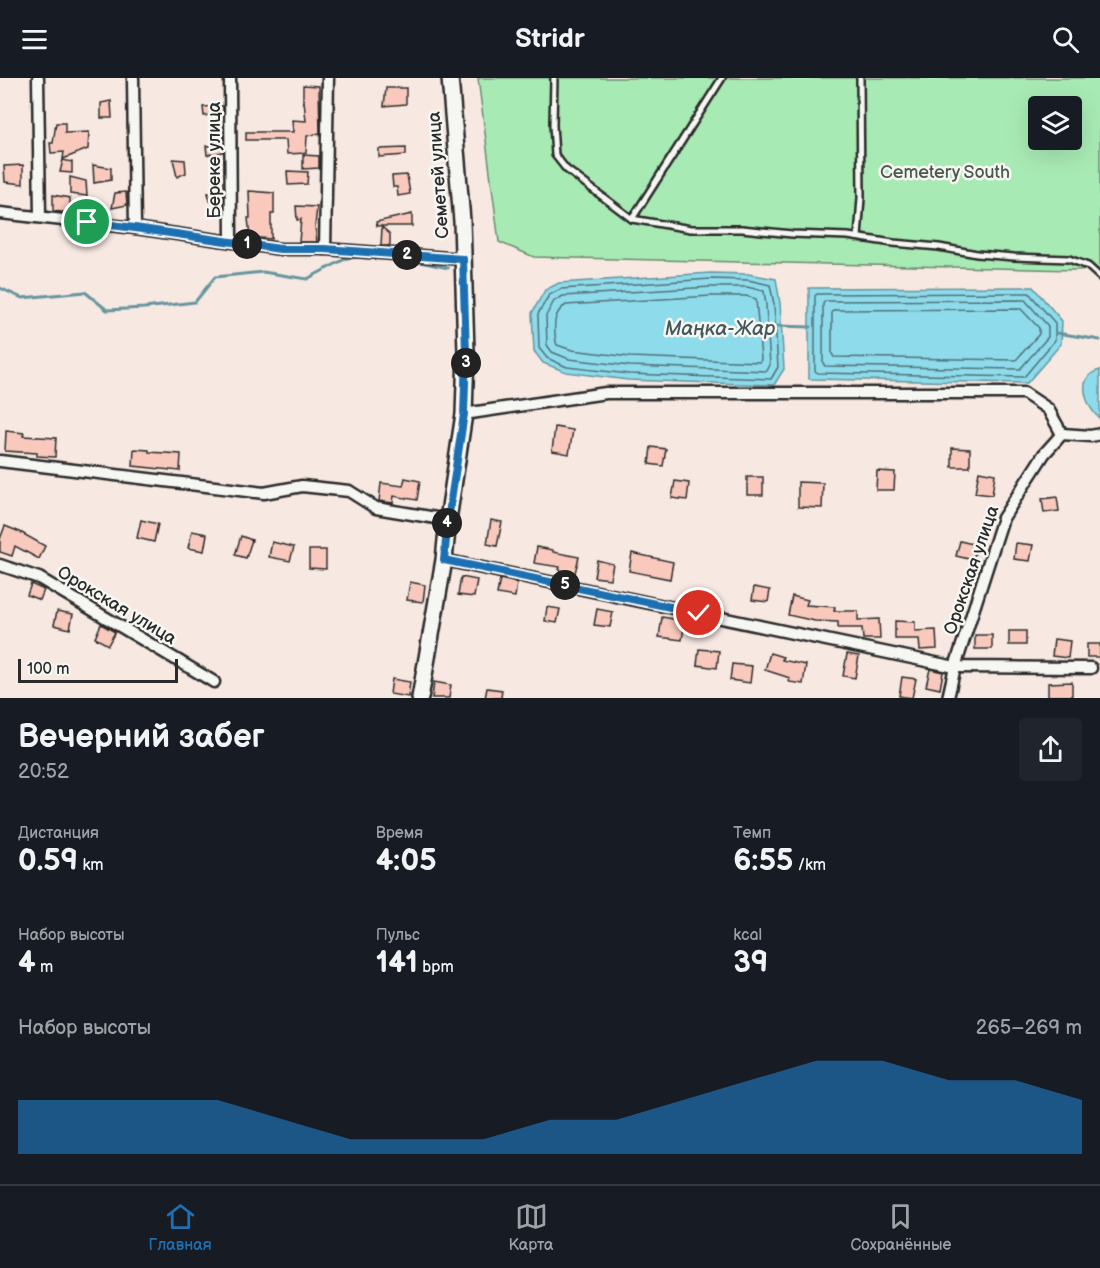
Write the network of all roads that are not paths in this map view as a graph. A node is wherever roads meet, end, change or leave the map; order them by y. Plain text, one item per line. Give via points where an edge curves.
1 (38, 78) edge
2 (133, 78) edge
3 (230, 78) edge
4 (328, 78) edge
5 (450, 78) edge
6 (554, 78) edge
7 (722, 78) edge
8 (860, 78) edge
9 (0, 213) edge
10 (40, 217) junction
11 (632, 219) junction
12 (135, 228) junction
13 (858, 237) junction
14 (231, 241) junction
15 (325, 249) junction
16 (463, 259) junction
17 (1100, 277) edge
18 (464, 414) junction
19 (1062, 434) junction
20 (1100, 434) edge
21 (0, 461) edge
22 (448, 520) junction
23 (444, 560) junction
24 (0, 565) edge
25 (955, 667) junction
26 (1091, 668) dead end
27 (214, 682) dead end
28 (420, 698) edge
29 (948, 698) edge

1 - 10 street
2 - 12 street
3 - 14 street, Береке улица
4 - 15 street
5 - 16 street, Семетей улица
6 - 11 lane via 555,154 566,169
7 - 11 lane
8 - 13 lane
9 - 10 street
10 - 12 street
11 - 13 lane via 691,229
12 - 14 street
13 - 17 lane via 976,254 1069,259 1088,266
14 - 15 street via 280,249
15 - 16 street
16 - 18 street, Семетей улица
18 - 19 street via 606,393 1024,393 1048,409
18 - 22 street, Семетей улица
19 - 20 street
19 - 25 street, Орокская улица via 1044,454 1003,518
21 - 22 street via 264,493 302,486 349,490 376,508
22 - 23 street, Семетей улица
23 - 25 street
23 - 28 street, Семетей улица
24 - 27 street, Орокская улица via 39,578
25 - 26 street
25 - 29 street, Орокская улица

